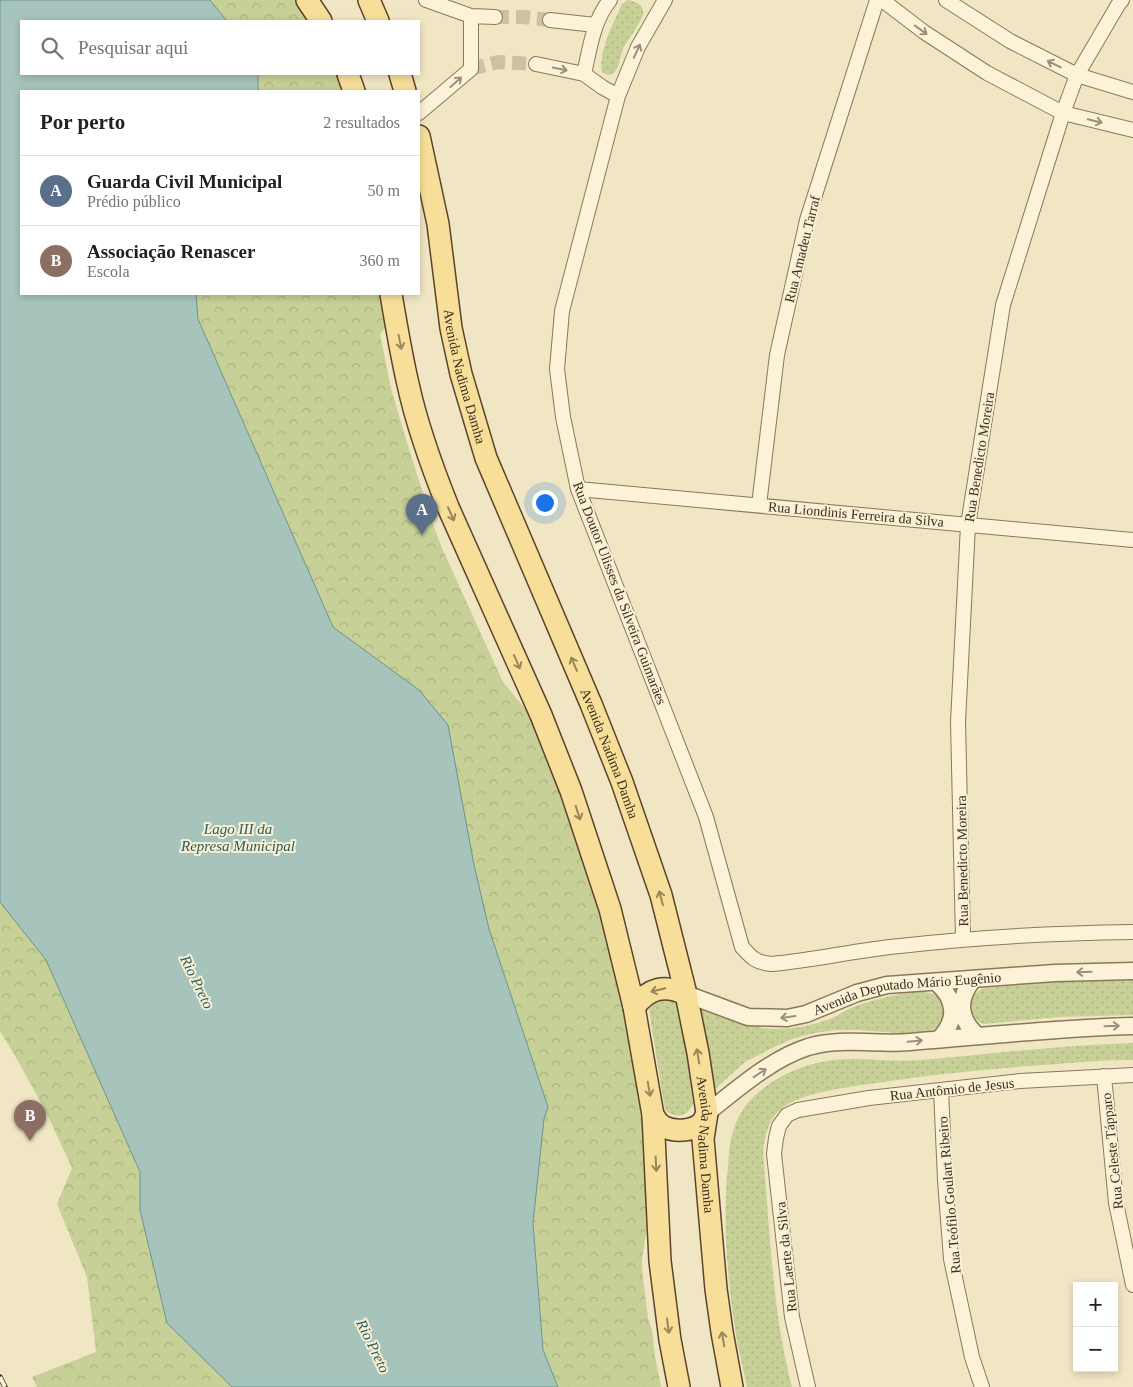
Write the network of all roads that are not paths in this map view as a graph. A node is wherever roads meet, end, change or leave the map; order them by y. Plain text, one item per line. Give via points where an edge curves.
1 (369, 0) edge
2 (426, 0) edge
3 (610, 0) edge
4 (877, 0) edge
5 (882, 0) edge
6 (946, 0) edge
7 (1122, 0) edge
8 (309, 1) edge
9 (662, 2) edge
10 (471, 16) junction
11 (495, 17) tunnel mouth
12 (320, 20) edge
13 (378, 20) edge
14 (550, 20) tunnel mouth
15 (595, 25) junction
16 (536, 64) tunnel mouth
17 (584, 74) junction
18 (348, 75) edge
19 (400, 75) edge
20 (1077, 75) junction
21 (354, 90) edge
22 (405, 90) edge
23 (1133, 92) edge
24 (618, 96) junction
25 (420, 112) edge
26 (1062, 113) junction
27 (1133, 130) edge
28 (420, 141) edge
29 (392, 295) edge
30 (578, 488) junction
31 (759, 505) junction
32 (968, 525) junction
33 (1133, 540) edge
34 (1133, 932) edge
35 (964, 939) junction
36 (1133, 971) edge
37 (974, 979) junction
38 (936, 982) junction
39 (686, 994) junction
40 (634, 1007) junction
41 (1133, 1026) edge
42 (978, 1036) junction
43 (939, 1039) junction
44 (1133, 1075) edge
45 (1104, 1076) junction
46 (941, 1090) junction
47 (707, 1113) junction
48 (653, 1116) junction
49 (779, 1126) joint
50 (1133, 1285) edge
51 (679, 1387) edge
52 (732, 1387) edge
53 (808, 1387) edge
54 (982, 1387) edge

1 - 13 main road
2 - 10 street
3 - 15 street
4 - 31 street, Rua Amadeu Tarraf via 804,230 777,355
5 -> 26 street via 987,73
20 -> 6 street via 1010,41
7 - 20 street, Rua Benedicto Moreira
8 - 12 main road
24 -> 9 street, Rua Doutor Ulisses da Silveira Guimarães
10 - 11 street
25 -> 10 street via 471,69
14 - 15 street
15 - 17 street
16 -> 17 street
17 - 24 street
18 - 21 main road
19 - 22 main road
20 - 23 street
20 - 26 street, Rua Benedicto Moreira
24 - 30 street, Rua Doutor Ulisses da Silveira Guimarães via 562,311 557,369
26 -> 27 street
26 - 32 street, Rua Benedicto Moreira via 1003,305
39 -> 28 main road, Avenida Nadima Damha via 661,895 622,782 483,449 451,328 438,224
29 -> 40 main road via 408,385 435,475 571,791 610,909
30 - 31 street, Rua Liondinis Ferreira da Silva
30 - 35 street, Rua Doutor Ulisses da Silveira Guimarães via 706,817 742,947 755,960 784,963
31 - 32 street, Rua Liondinis Ferreira da Silva
32 - 33 street, Rua Liondinis Ferreira da Silva
32 - 35 street, Rua Benedicto Moreira via 958,722
34 - 35 street, Rua Doutor Ulisses da Silveira Guimarães
36 -> 37 street, Avenida Deputado Mário Eugênio
37 - 38 street, Avenida Deputado Mário Eugênio
37 - 42 street via 965,991 962,1006 966,1022
38 -> 39 street, Avenida Deputado Mário Eugênio via 887,985 787,1018 748,1017
38 - 43 street via 947,994 952,1009 949,1025
39 -> 40 main road via 672,989 657,989
47 -> 39 main road, Avenida Nadima Damha
40 -> 48 main road
42 -> 41 street
42 - 43 street
47 -> 43 street via 760,1072 807,1048 832,1042
44 - 45 street, Rua Antômio de Jesus
45 - 46 street, Rua Antômio de Jesus
45 - 50 street, Rua Celeste Tápparo via 1116,1203
46 - 49 street, Rua Antômio de Jesus via 798,1110 787,1115
46 - 54 street, Rua Teófilo Goulart Ribeiro via 951,1259 972,1357
47 - 48 main road via 698,1125 681,1130 664,1127
52 -> 47 main road, Avenida Nadima Damha via 716,1289 703,1139
48 -> 51 main road via 660,1261
49 - 53 street, Rua Laerte da Silva via 774,1154 792,1317

